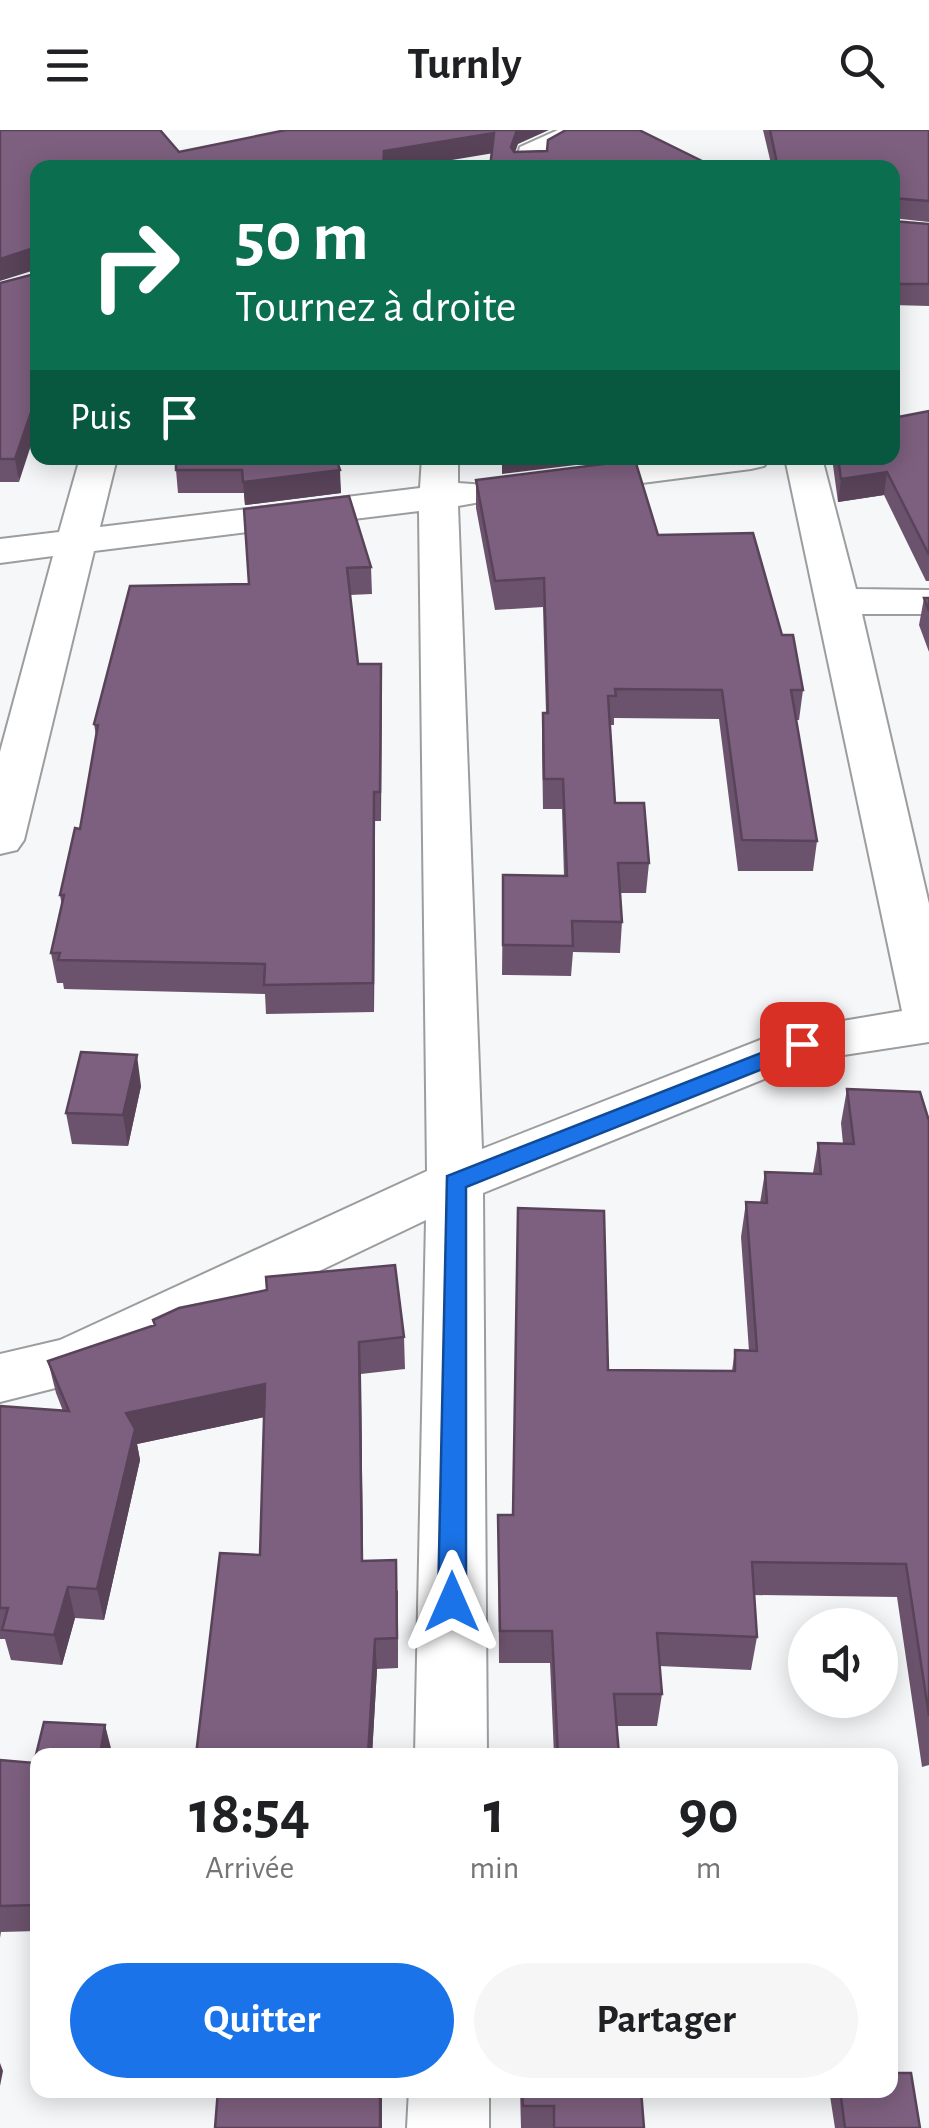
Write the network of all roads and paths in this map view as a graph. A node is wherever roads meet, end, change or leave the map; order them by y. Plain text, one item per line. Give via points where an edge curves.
1 (582, 130) edge
2 (530, 160) edge
3 (96, 465) edge
4 (694, 465) edge
5 (804, 465) edge
6 (439, 478) edge
7 (74, 541) junction
8 (0, 551) edge
9 (839, 601) junction
10 (929, 602) edge
11 (0, 840) edge
12 (929, 1017) edge
13 (929, 1024) edge
14 (455, 1182) junction
15 (0, 1378) edge
16 (451, 1748) edge
17 (448, 2098) edge
18 (448, 2128) edge

1 - 2 street via 530,153
3 - 7 street
4 - 6 street via 526,486
5 - 9 street
6 - 7 street
6 - 14 street
7 - 8 street
7 - 11 street
9 - 10 street
9 - 12 street
13 - 14 street via 802,1044
14 - 15 street via 73,1361
14 - 16 street
17 - 18 street

